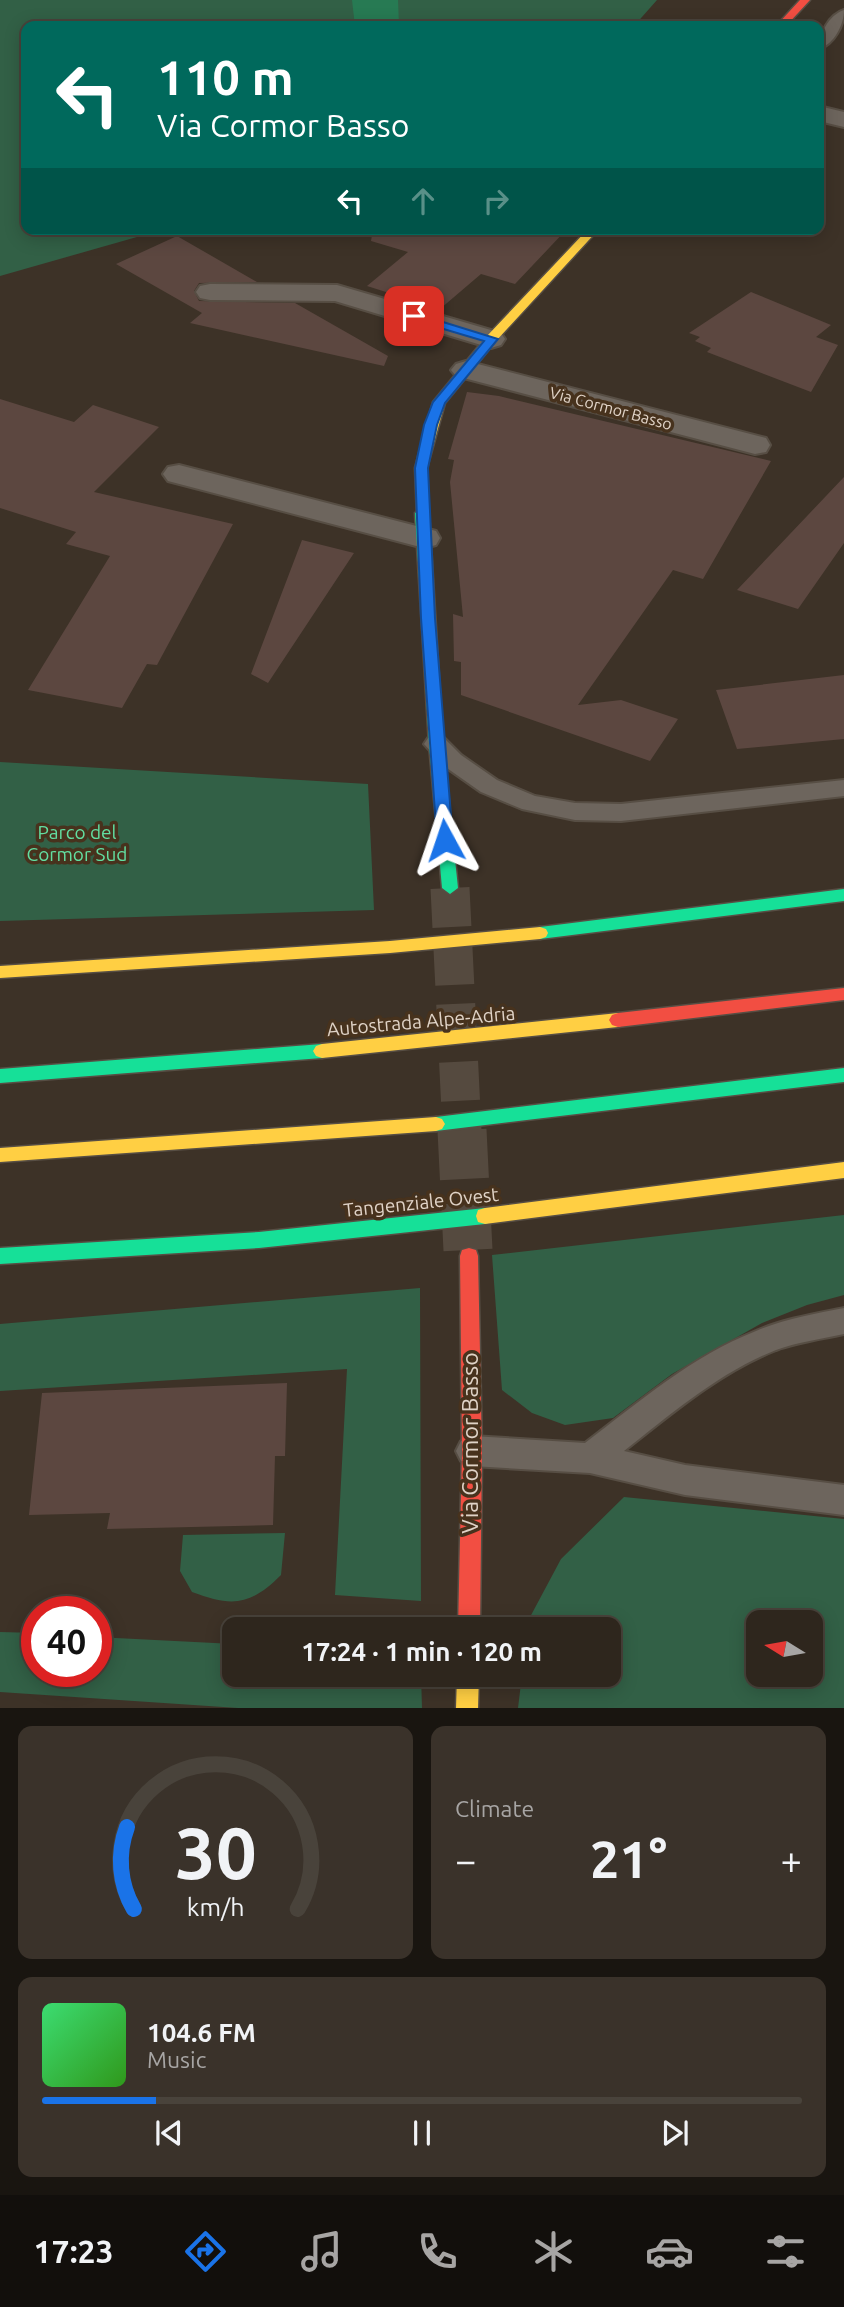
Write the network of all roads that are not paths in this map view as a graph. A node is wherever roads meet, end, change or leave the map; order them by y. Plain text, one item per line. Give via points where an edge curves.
1 (806, 0) edge
2 (844, 14) edge
3 (786, 21) edge
4 (824, 39) edge
5 (824, 114) edge
6 (844, 120) edge
7 (588, 235) edge
8 (210, 292) dead end
9 (492, 339) junction
10 (466, 370) junction
11 (755, 445) dead end
12 (179, 474) dead end
13 (424, 538) junction
14 (436, 744) junction
15 (844, 788) edge
16 (450, 888) tunnel mouth
17 (844, 895) edge
18 (0, 972) edge
19 (844, 994) edge
20 (844, 1075) edge
21 (0, 1076) edge
22 (0, 1155) edge
23 (844, 1170) edge
24 (259, 1240) junction
25 (0, 1256) edge
26 (468, 1256) tunnel mouth
27 (127, 1264) dead end
28 (844, 1321) edge
29 (472, 1451) junction
30 (590, 1458) junction
31 (844, 1500) edge
32 (469, 1617) edge
33 (468, 1687) edge
34 (467, 1708) edge

1 - 3 main road
2 - 4 lane
5 - 6 street
7 - 9 main road
8 - 9 street via 337,293
9 - 10 main road
10 - 11 street, Via Cormor Basso
10 - 13 main road via 439,402 430,425 421,468
12 - 13 street
13 - 14 main road
14 - 15 lane via 471,777 498,792 530,804 575,812 600,814
14 - 16 main road
17 - 18 main road via 505,937
19 - 21 main road, Autostrada Alpe-Adria via 398,1045
20 - 22 main road via 405,1128
23 - 24 main road, Tangenziale Ovest via 542,1210
24 - 25 main road, Tangenziale Ovest
24 - 27 main road
26 - 29 main road, Via Cormor Basso
28 - 30 lane via 755,1345 690,1384
29 - 30 lane
29 - 32 main road, Via Cormor Basso
30 - 31 lane via 685,1480
33 - 34 main road

